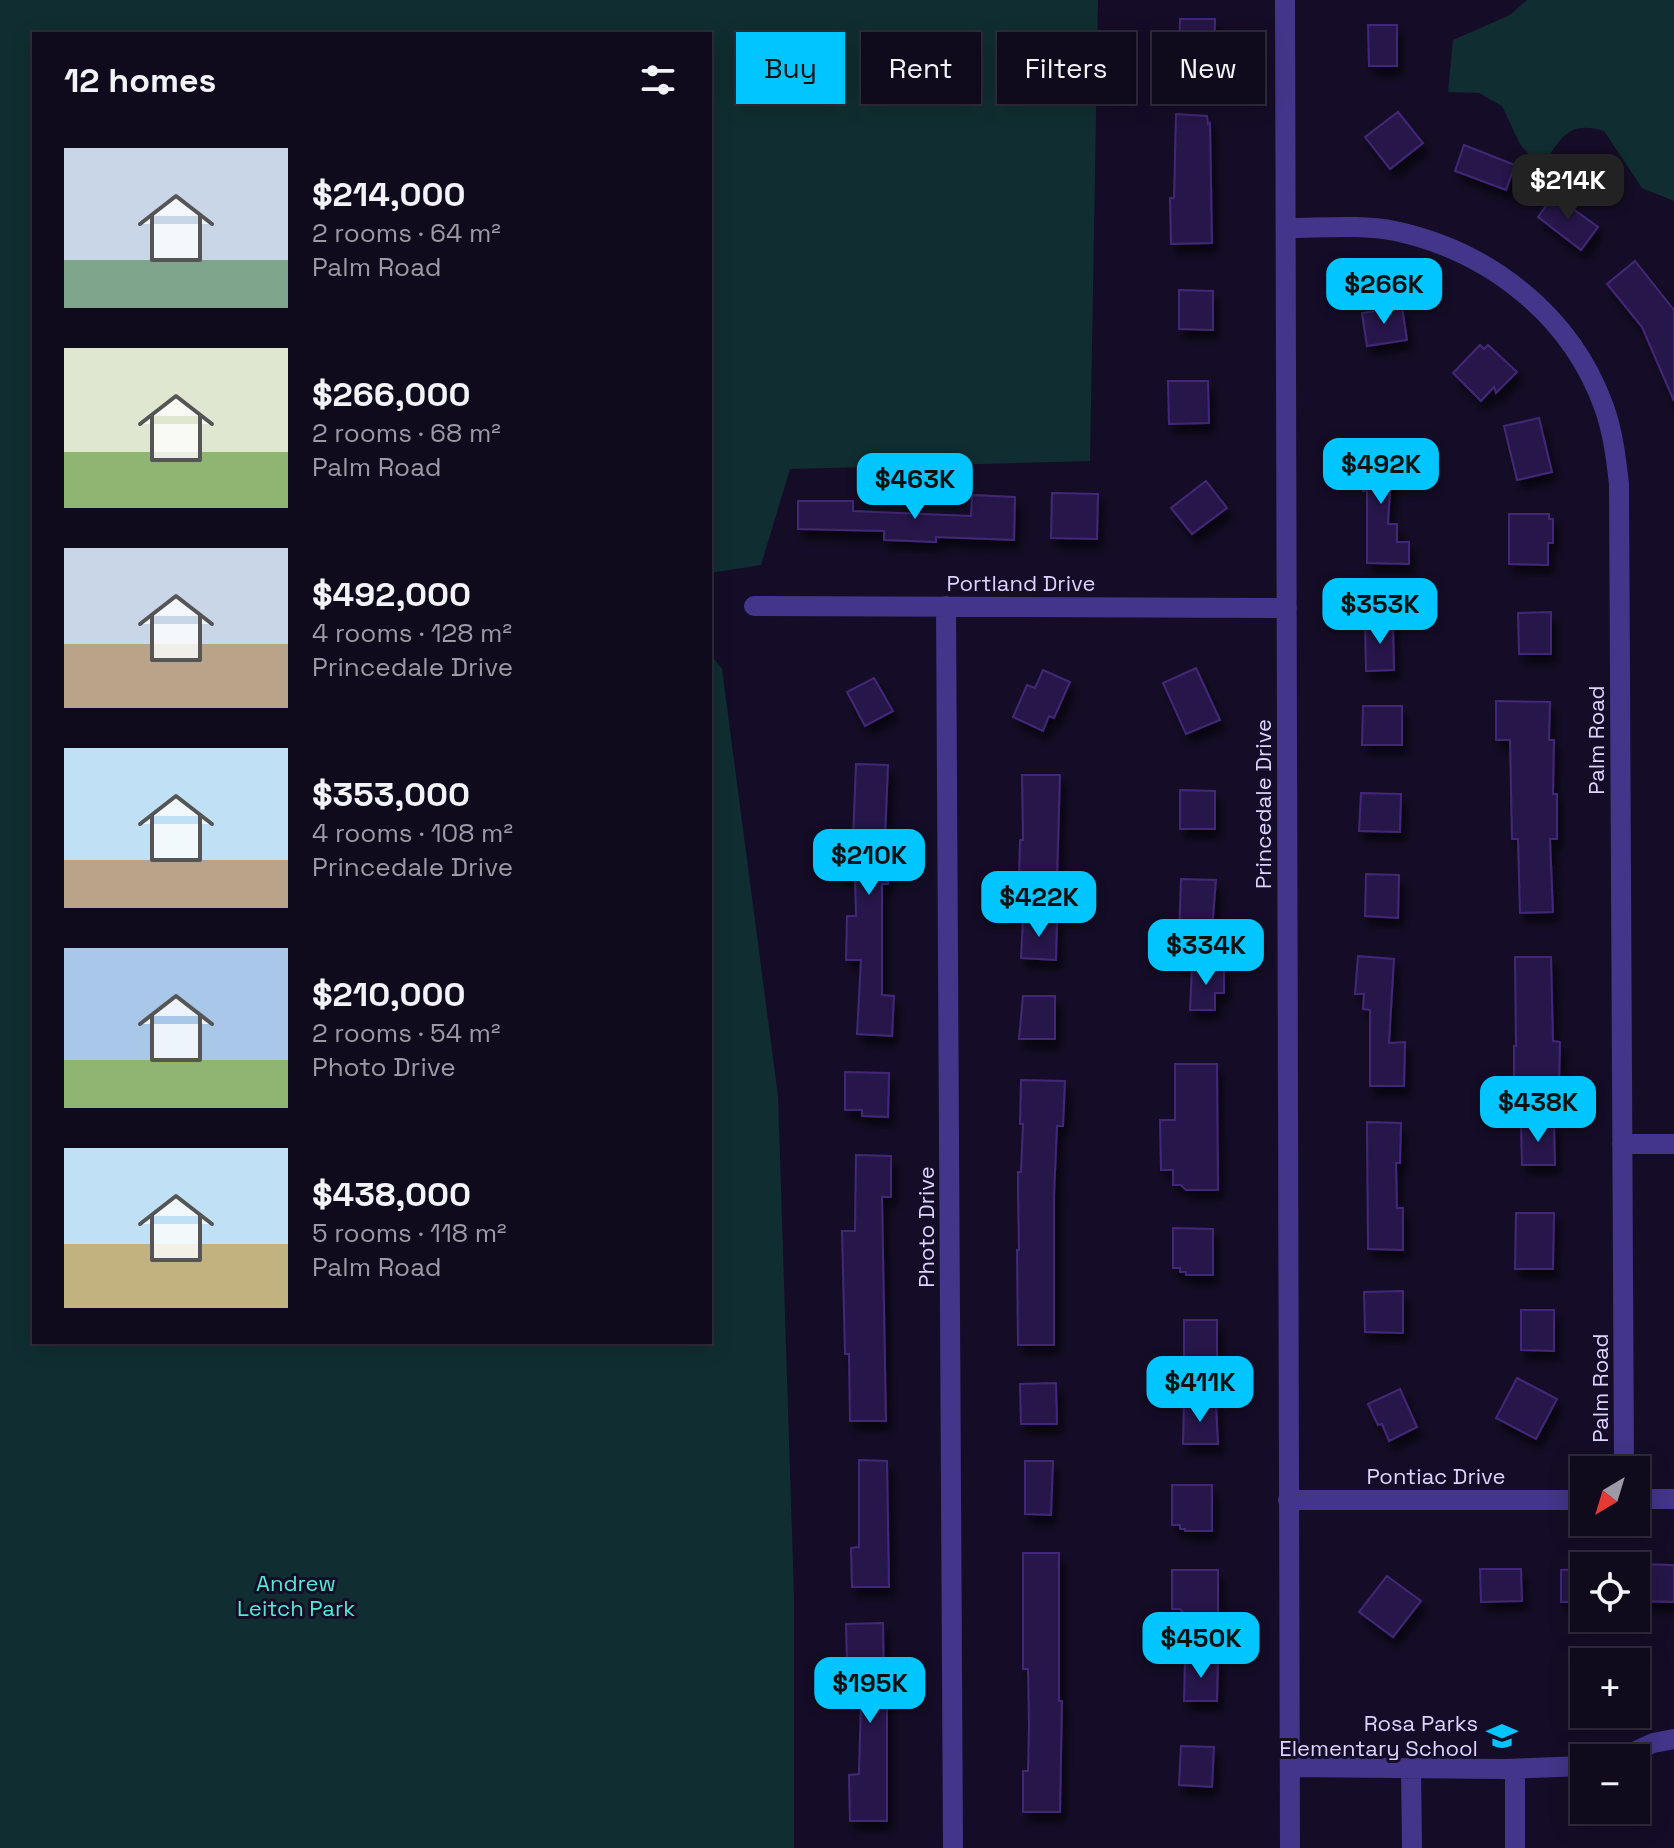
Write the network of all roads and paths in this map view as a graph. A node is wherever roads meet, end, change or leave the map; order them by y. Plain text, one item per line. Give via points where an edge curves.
1 (1285, 0) edge
2 (1286, 228) junction
3 (754, 606) dead end
4 (946, 606) junction
5 (1287, 608) junction
6 (1622, 1144) junction
7 (1674, 1144) edge
8 (1624, 1456) edge
9 (1650, 1499) edge
10 (1674, 1499) edge
11 (1288, 1500) junction
12 (1570, 1500) edge
13 (1674, 1739) edge
14 (1650, 1744) edge
15 (1290, 1767) junction
16 (1570, 1767) edge
17 (1411, 1768) junction
18 (1515, 1769) junction
19 (953, 1848) edge
20 (1290, 1848) edge
21 (1412, 1848) edge
22 (1515, 1848) edge

1 - 2 street, Princedale Drive
2 - 5 street, Princedale Drive
2 - 6 street, Palm Road via 1392,231 1466,254 1500,274 1553,320 1592,378 1604,408 1619,484
3 - 4 street, Portland Drive
4 - 5 street, Portland Drive
4 - 19 street, Photo Drive
5 - 11 street, Princedale Drive
6 - 7 street
6 - 8 street, Palm Road
9 - 10 street
11 - 12 street, Pontiac Drive
11 - 15 street, Princedale Drive
13 - 14 street
15 - 17 street
15 - 20 street, Princedale Drive
16 - 18 street
17 - 18 street
17 - 21 street
18 - 22 street

